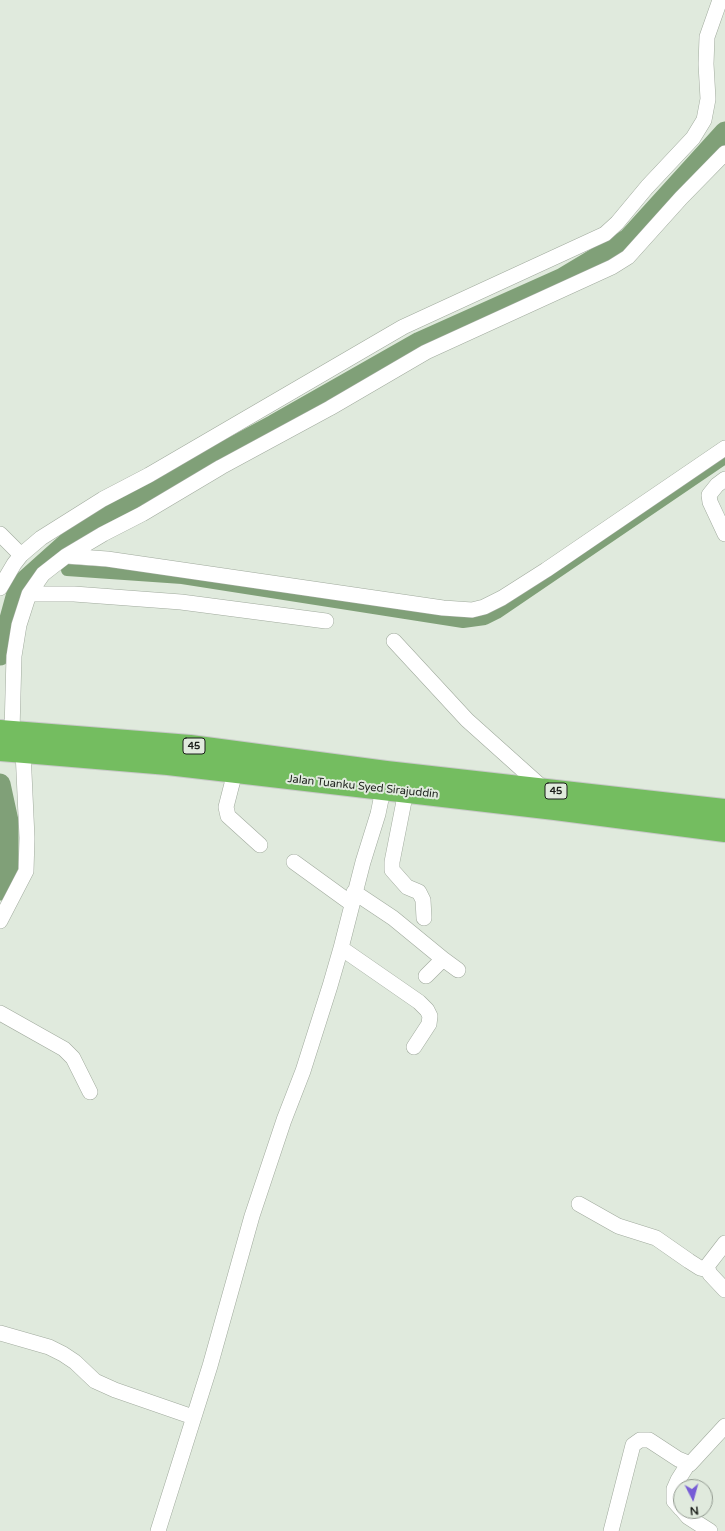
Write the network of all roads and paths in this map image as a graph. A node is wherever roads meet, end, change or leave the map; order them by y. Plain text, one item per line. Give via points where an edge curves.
1 (720, 0) edge
2 (725, 153) edge
3 (725, 448) edge
4 (725, 479) edge
5 (0, 534) edge
6 (725, 534) edge
7 (66, 556) junction
8 (11, 560) edge
9 (0, 588) edge
10 (29, 594) junction
11 (326, 621) dead end
12 (394, 641) dead end
13 (6, 731) edge
14 (0, 750) edge
15 (23, 751) junction
16 (236, 772) junction
17 (385, 780) junction
18 (544, 789) junction
19 (406, 791) junction
20 (725, 810) edge
21 (725, 831) edge
22 (260, 845) dead end
23 (294, 862) dead end
24 (353, 898) junction
25 (424, 918) dead end
26 (0, 921) edge
27 (341, 948) junction
28 (443, 959) junction
29 (458, 970) dead end
30 (426, 976) dead end
31 (0, 1013) edge
32 (414, 1047) dead end
33 (90, 1092) dead end
34 (579, 1204) dead end
35 (725, 1242) edge
36 (708, 1270) junction
37 (725, 1290) edge
38 (0, 1333) edge
39 (192, 1417) junction
40 (725, 1426) edge
41 (688, 1464) junction
42 (679, 1479) edge
43 (691, 1519) edge
44 (158, 1531) edge
45 (611, 1531) edge
46 (710, 1531) edge

1 - 8 street via 707,37 708,99 704,120 693,138 605,234 403,327 149,475 103,499 40,538
2 - 7 street via 628,257 612,267 426,352
3 - 7 street via 502,598 472,610 443,608 107,559
4 - 6 street via 716,485 709,495
5 - 8 street
7 - 10 street via 43,574
8 - 9 street
10 - 11 street via 74,594 181,602
10 - 13 street via 19,625
12 - 18 street via 467,720
13 - 17 highway, Jalan Tuanku Syed Sirajuddin / 45 via 190,746
14 - 15 highway, Jalan Tuanku Syed Sirajuddin / 45
15 - 16 highway, Jalan Tuanku Syed Sirajuddin / 45
15 - 26 street via 26,871
16 - 17 highway, Jalan Tuanku Syed Sirajuddin / 45
16 - 22 street via 226,807 228,816
17 - 18 highway, Jalan Tuanku Syed Sirajuddin / 45
17 - 19 highway, Jalan Tuanku Syed Sirajuddin / 45
17 - 24 street via 378,814
18 - 20 highway, Jalan Tuanku Syed Sirajuddin / 45
19 - 21 highway, Jalan Tuanku Syed Sirajuddin / 45
19 - 25 street via 392,870 407,886 419,892 423,900
23 - 24 street
24 - 27 street
24 - 28 street via 393,918
27 - 32 street via 427,1010 430,1016 429,1024
27 - 39 street via 312,1045 258,1197 210,1366
28 - 29 street
28 - 30 street
31 - 33 street via 64,1048 73,1058
34 - 36 street via 618,1226 656,1238 700,1268
35 - 36 street via 708,1265
36 - 37 street
38 - 39 street via 63,1354 95,1381
39 - 44 street
40 - 41 street via 693,1462
41 - 42 street
41 - 45 street via 649,1440 640,1440 633,1445
43 - 46 street

